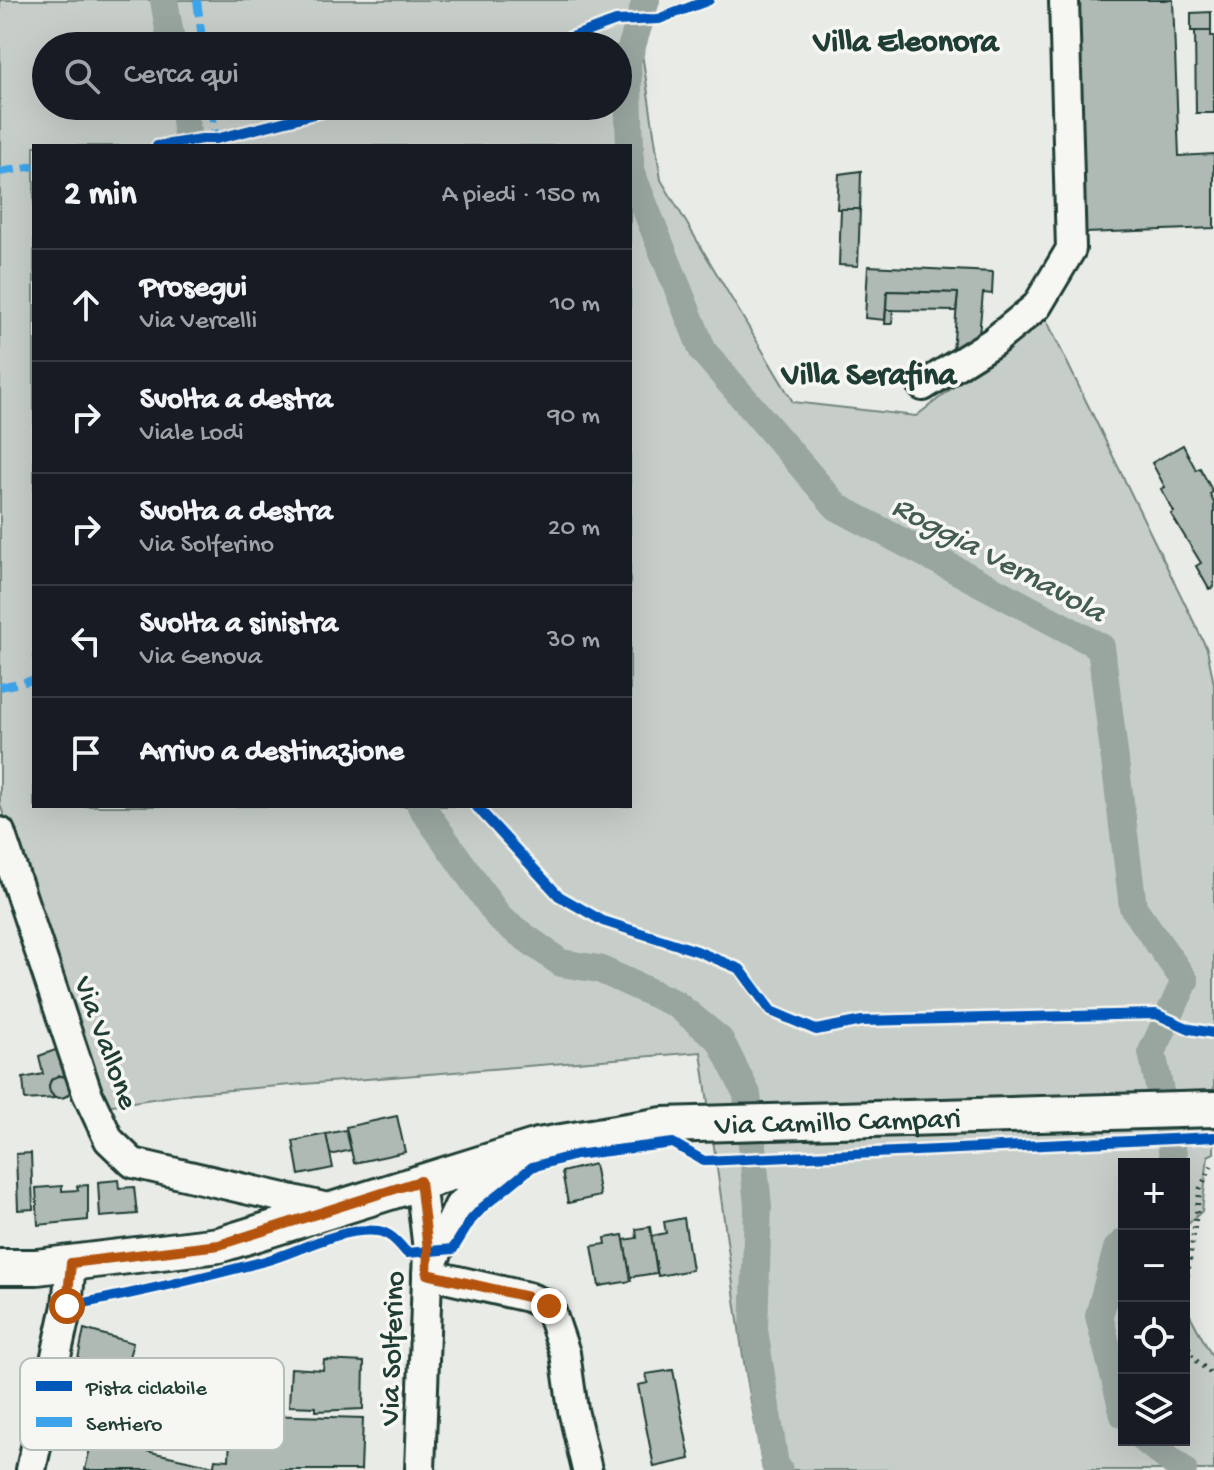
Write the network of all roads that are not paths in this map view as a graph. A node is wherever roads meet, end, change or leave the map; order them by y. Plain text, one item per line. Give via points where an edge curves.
1 (1064, 0) edge
2 (923, 386) dead end
3 (0, 832) edge
4 (1214, 1109) edge
5 (538, 1146) junction
6 (420, 1181) junction
7 (332, 1209) junction
8 (71, 1263) junction
9 (0, 1267) edge
10 (427, 1274) junction
11 (56, 1358) edge
12 (35, 1450) edge
13 (31, 1470) edge
14 (420, 1470) edge
15 (587, 1470) edge

1 - 2 street via 1071,249 1037,306 993,342
3 - 7 street, Via Vallone via 87,1093 109,1140 133,1163
4 - 5 street, Via Camillo Campari via 663,1125
5 - 6 street, Via Camillo Campari
5 - 10 street via 459,1206
6 - 7 street, Via Camillo Campari
6 - 10 street, Via Solferino
7 - 8 street, Via Camillo Campari via 219,1245
8 - 9 street, Via Camillo Campari
8 - 11 street
10 - 14 street, Via Solferino
10 - 15 street via 549,1306 565,1353
12 - 13 street

